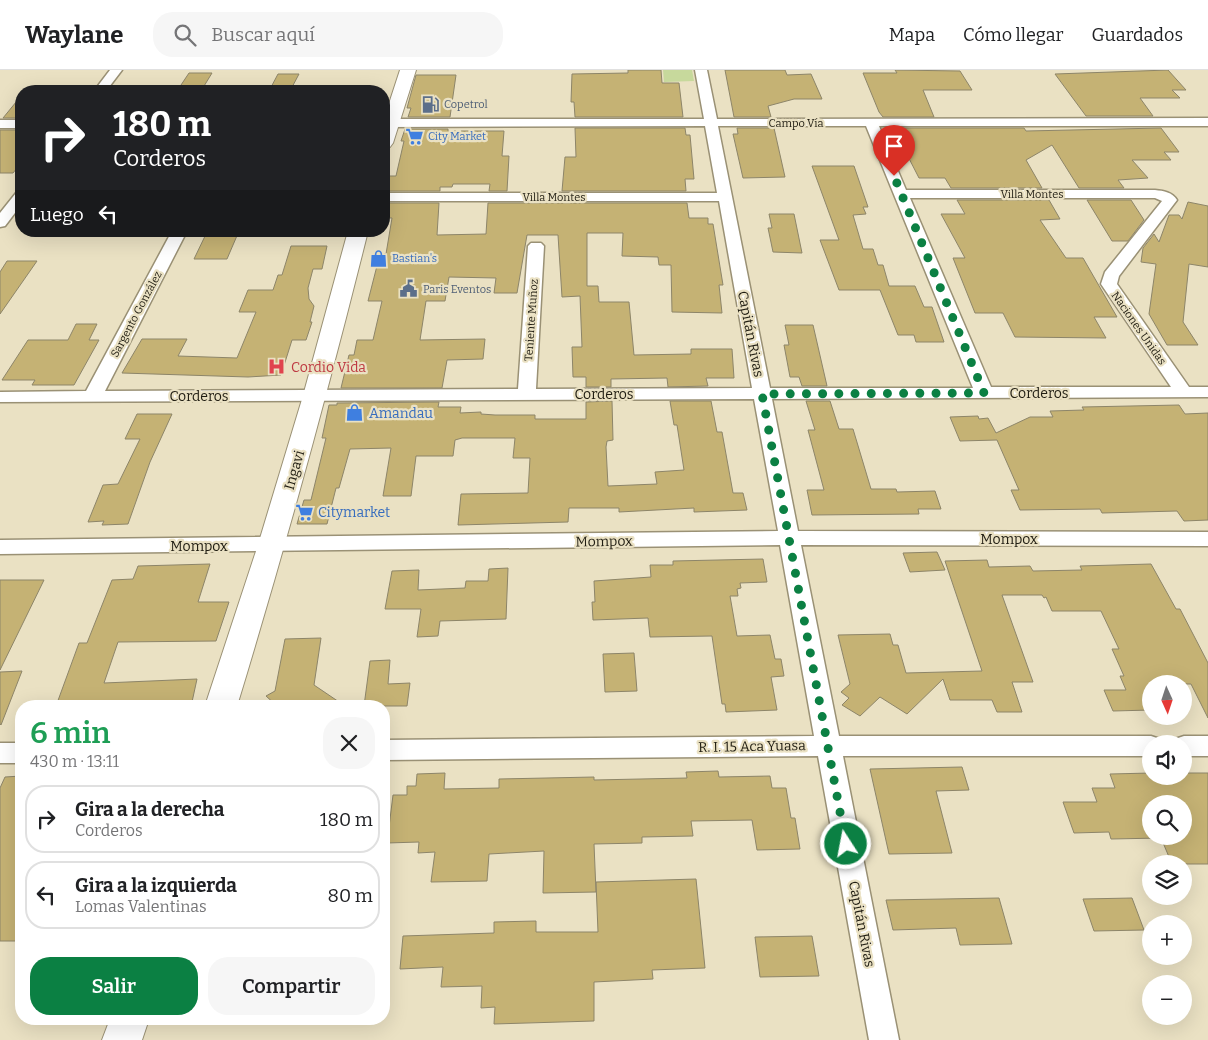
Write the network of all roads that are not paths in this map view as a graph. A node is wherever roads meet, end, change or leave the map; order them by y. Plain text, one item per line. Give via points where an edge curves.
1 (116, 70) edge
2 (408, 70) edge
3 (701, 70) edge
4 (105, 85) edge
5 (390, 115) edge
6 (1208, 120) edge
7 (871, 122) junction
8 (390, 123) edge
9 (711, 123) junction
10 (0, 124) edge
11 (15, 124) edge
12 (901, 194) junction
13 (1163, 195) joint
14 (725, 196) junction
15 (15, 197) edge
16 (390, 197) edge
17 (0, 198) edge
18 (15, 204) edge
19 (0, 223) edge
20 (177, 237) edge
21 (356, 237) edge
22 (536, 246) dead end
23 (1184, 392) junction
24 (1208, 392) edge
25 (984, 393) junction
26 (527, 394) junction
27 (762, 394) junction
28 (93, 396) junction
29 (315, 396) junction
30 (0, 397) edge
31 (790, 538) junction
32 (1208, 539) edge
33 (272, 545) junction
34 (0, 547) edge
35 (223, 700) edge
36 (828, 746) junction
37 (1142, 746) edge
38 (1192, 746) edge
39 (1208, 746) edge
40 (390, 750) edge
41 (0, 753) edge
42 (15, 753) edge
43 (126, 1025) edge
44 (122, 1040) edge
45 (884, 1040) edge

1 - 4 street
2 - 5 main road
3 - 9 street, Capitán Rivas
6 - 7 street, Campo Vía
7 - 9 street, Campo Vía
7 - 12 street
8 - 9 street, Campo Vía
9 - 14 street, Capitán Rivas
10 - 11 street
12 - 13 street, Villa Montes
12 - 25 street
13 - 23 street, Naciones Unidas via 1170,200 1111,275 1108,284
14 - 16 street, Villa Montes
14 - 27 street, Capitán Rivas
15 - 17 street
18 - 19 street
20 - 28 street, Sargento González
21 - 29 main road, Ingavi
22 - 26 street, Teniente Muñoz
23 - 24 street, Corderos
23 - 25 street, Corderos
25 - 27 street, Corderos
26 - 27 street, Corderos
26 - 29 street, Corderos
27 - 31 street, Capitán Rivas
28 - 29 street, Corderos
28 - 30 street, Corderos
29 - 33 main road, Ingavi
31 - 32 street, Mompox
31 - 33 street, Mompox
31 - 36 street, Capitán Rivas
33 - 34 street, Mompox
33 - 35 main road, Ingavi
36 - 37 street, R. I. 15 Aca Yuasa
36 - 40 street, R. I. 15 Aca Yuasa
36 - 45 street, Capitán Rivas
38 - 39 street
41 - 42 street
43 - 44 main road

